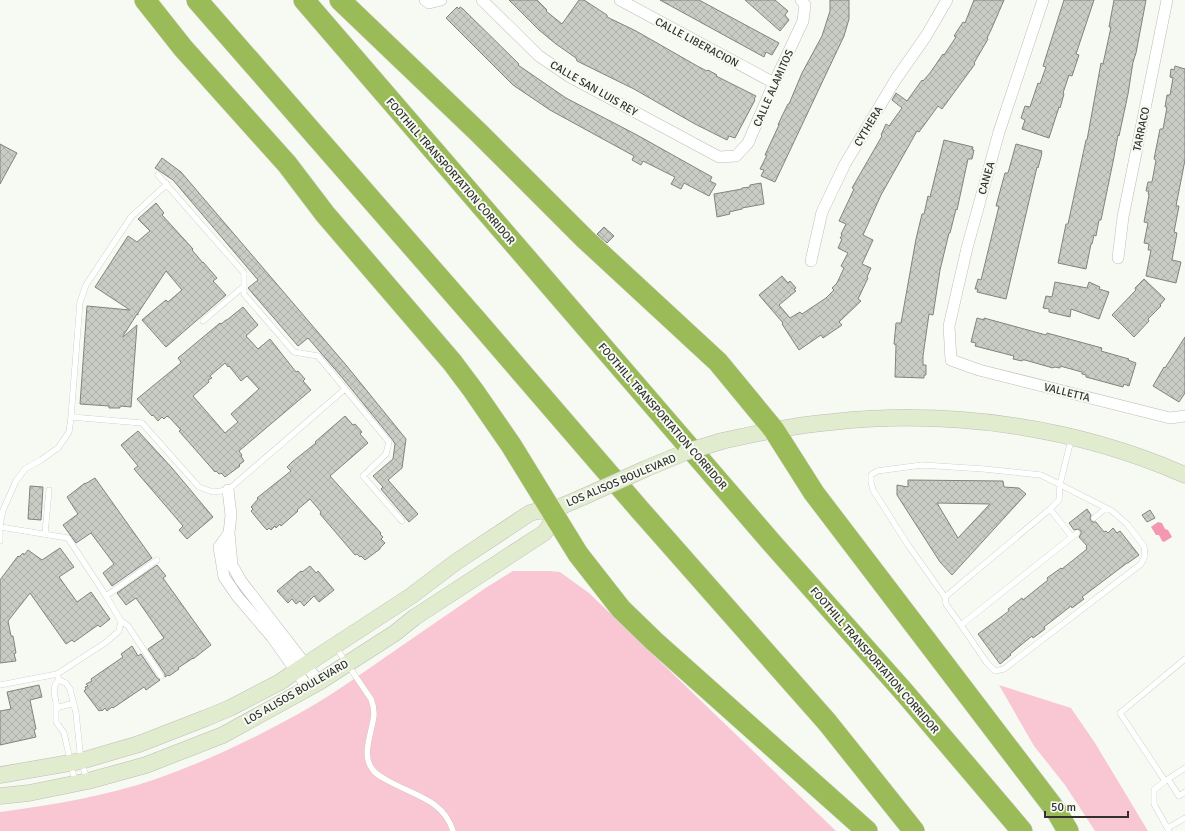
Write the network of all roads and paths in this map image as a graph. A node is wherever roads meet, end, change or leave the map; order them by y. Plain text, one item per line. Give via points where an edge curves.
1 (145, 0) edge
2 (197, 0) edge
3 (304, 0) edge
4 (340, 0) edge
5 (425, 0) edge
6 (441, 0) edge
7 (482, 0) edge
8 (620, 0) edge
9 (801, 0) edge
10 (947, 0) edge
11 (1043, 0) edge
12 (1167, 0) edge
13 (774, 83) junction
14 (719, 157) joint
15 (158, 175) dead end
16 (167, 184) junction
17 (1118, 258) dead end
18 (811, 261) dead end
19 (244, 286) junction
20 (203, 321) dead end
21 (950, 360) joint
22 (345, 389) junction
23 (1185, 416) edge
24 (71, 417) junction
25 (774, 430) junction
26 (1071, 437) junction
27 (1185, 475) edge
28 (1060, 484) junction
29 (49, 490) dead end
30 (228, 490) junction
31 (1106, 508) junction
32 (1050, 509) junction
33 (552, 513) junction
34 (1094, 518) dead end
35 (402, 521) dead end
36 (0, 526) edge
37 (0, 532) edge
38 (1077, 533) dead end
39 (45, 534) junction
40 (1072, 537) junction
41 (0, 541) edge
42 (157, 560) dead end
43 (106, 596) junction
44 (945, 597) junction
45 (121, 621) junction
46 (961, 625) junction
47 (335, 646) junction
48 (1185, 659) edge
49 (347, 663) junction
50 (301, 668) junction
51 (161, 676) dead end
52 (58, 677) junction
53 (0, 685) edge
54 (314, 685) junction
55 (74, 704) junction
56 (56, 708) junction
57 (76, 762) junction
58 (1185, 768) edge
59 (0, 775) edge
60 (1166, 780) junction
61 (82, 783) junction
62 (1185, 792) edge
63 (0, 796) edge
64 (1185, 818) edge
65 (1169, 830) edge
66 (453, 831) edge
67 (867, 831) edge
68 (914, 831) edge
69 (1022, 831) edge
70 (1068, 831) edge

1 - 33 highway via 183,48 287,164 325,214 452,362 511,445
2 - 68 highway via 827,722
3 - 69 highway, FOOTHILL TRANSPORTATION CORRIDOR
4 - 25 highway via 585,239 718,362
5 - 6 street via 429,3
7 - 14 street, CALLE SAN LUIS REY via 539,56 570,77
8 - 13 street, CALLE LIBERACION
9 - 13 street, CALLE ALAMITOS via 805,5 803,21
10 - 18 street, CYTHERA via 845,164 822,212
11 - 21 street, CANEA via 999,132 967,248 949,326
12 - 17 street, TARRACO via 1123,218
13 - 14 street, CALLE ALAMITOS via 748,143 736,156
15 - 16 lane
16 - 19 lane via 244,273
16 - 24 lane via 131,217 86,285 80,302
19 - 20 lane
19 - 22 lane via 244,294 294,352 318,356
21 - 23 street, VALLETTA via 986,372 1170,418
22 - 30 lane
22 - 35 lane via 389,442 386,454 363,476
24 - 30 lane via 142,423 199,487 213,492
24 - 36 lane via 69,432 58,448 25,469 16,482 3,510
25 - 26 main road, LOS ALISOS BOULEVARD via 847,420 935,419 998,424
25 - 33 main road, LOS ALISOS BOULEVARD, bridge via 686,452 562,506
25 - 70 highway via 814,493 1057,812
26 - 27 main road, LOS ALISOS BOULEVARD via 1117,449
26 - 28 lane
28 - 31 lane
28 - 32 lane via 1059,500
28 - 44 lane via 1041,475 922,465 877,471 871,476 873,490
29 - 39 lane
30 - 50 street via 231,515 228,533 232,566
31 - 34 lane
31 - 46 lane via 1127,524 1144,546 1145,556 1141,564 1004,670 995,671 987,663
32 - 40 lane
32 - 44 lane
33 - 47 main road, LOS ALISOS BOULEVARD via 544,510 530,513
33 - 49 main road, LOS ALISOS BOULEVARD via 552,522 544,533
33 - 67 highway via 578,554 621,609
36 - 39 lane
37 - 41 lane
38 - 40 lane
39 - 43 lane via 68,538
40 - 46 lane
42 - 43 lane
43 - 45 lane
44 - 46 lane via 946,604
45 - 51 lane via 128,626
45 - 52 lane via 119,631
47 - 49 lane
47 - 50 main road, LOS ALISOS BOULEVARD
48 - 60 lane via 1120,713
49 - 54 main road, LOS ALISOS BOULEVARD
49 - 66 lane via 374,707 367,754 372,770 391,783 436,805 449,819
50 - 54 street
50 - 57 main road, LOS ALISOS BOULEVARD via 230,708 139,744
52 - 53 lane
52 - 55 lane via 70,689
52 - 56 lane via 54,693
54 - 61 main road, LOS ALISOS BOULEVARD via 223,734 146,765
55 - 56 lane
55 - 57 lane
56 - 57 lane via 56,722 64,733
57 - 59 main road, LOS ALISOS BOULEVARD
57 - 61 lane
57 - 61 lane
58 - 60 lane
60 - 62 lane via 1179,796
60 - 65 lane via 1154,790 1154,804
61 - 63 main road, LOS ALISOS BOULEVARD
64 - 65 lane

